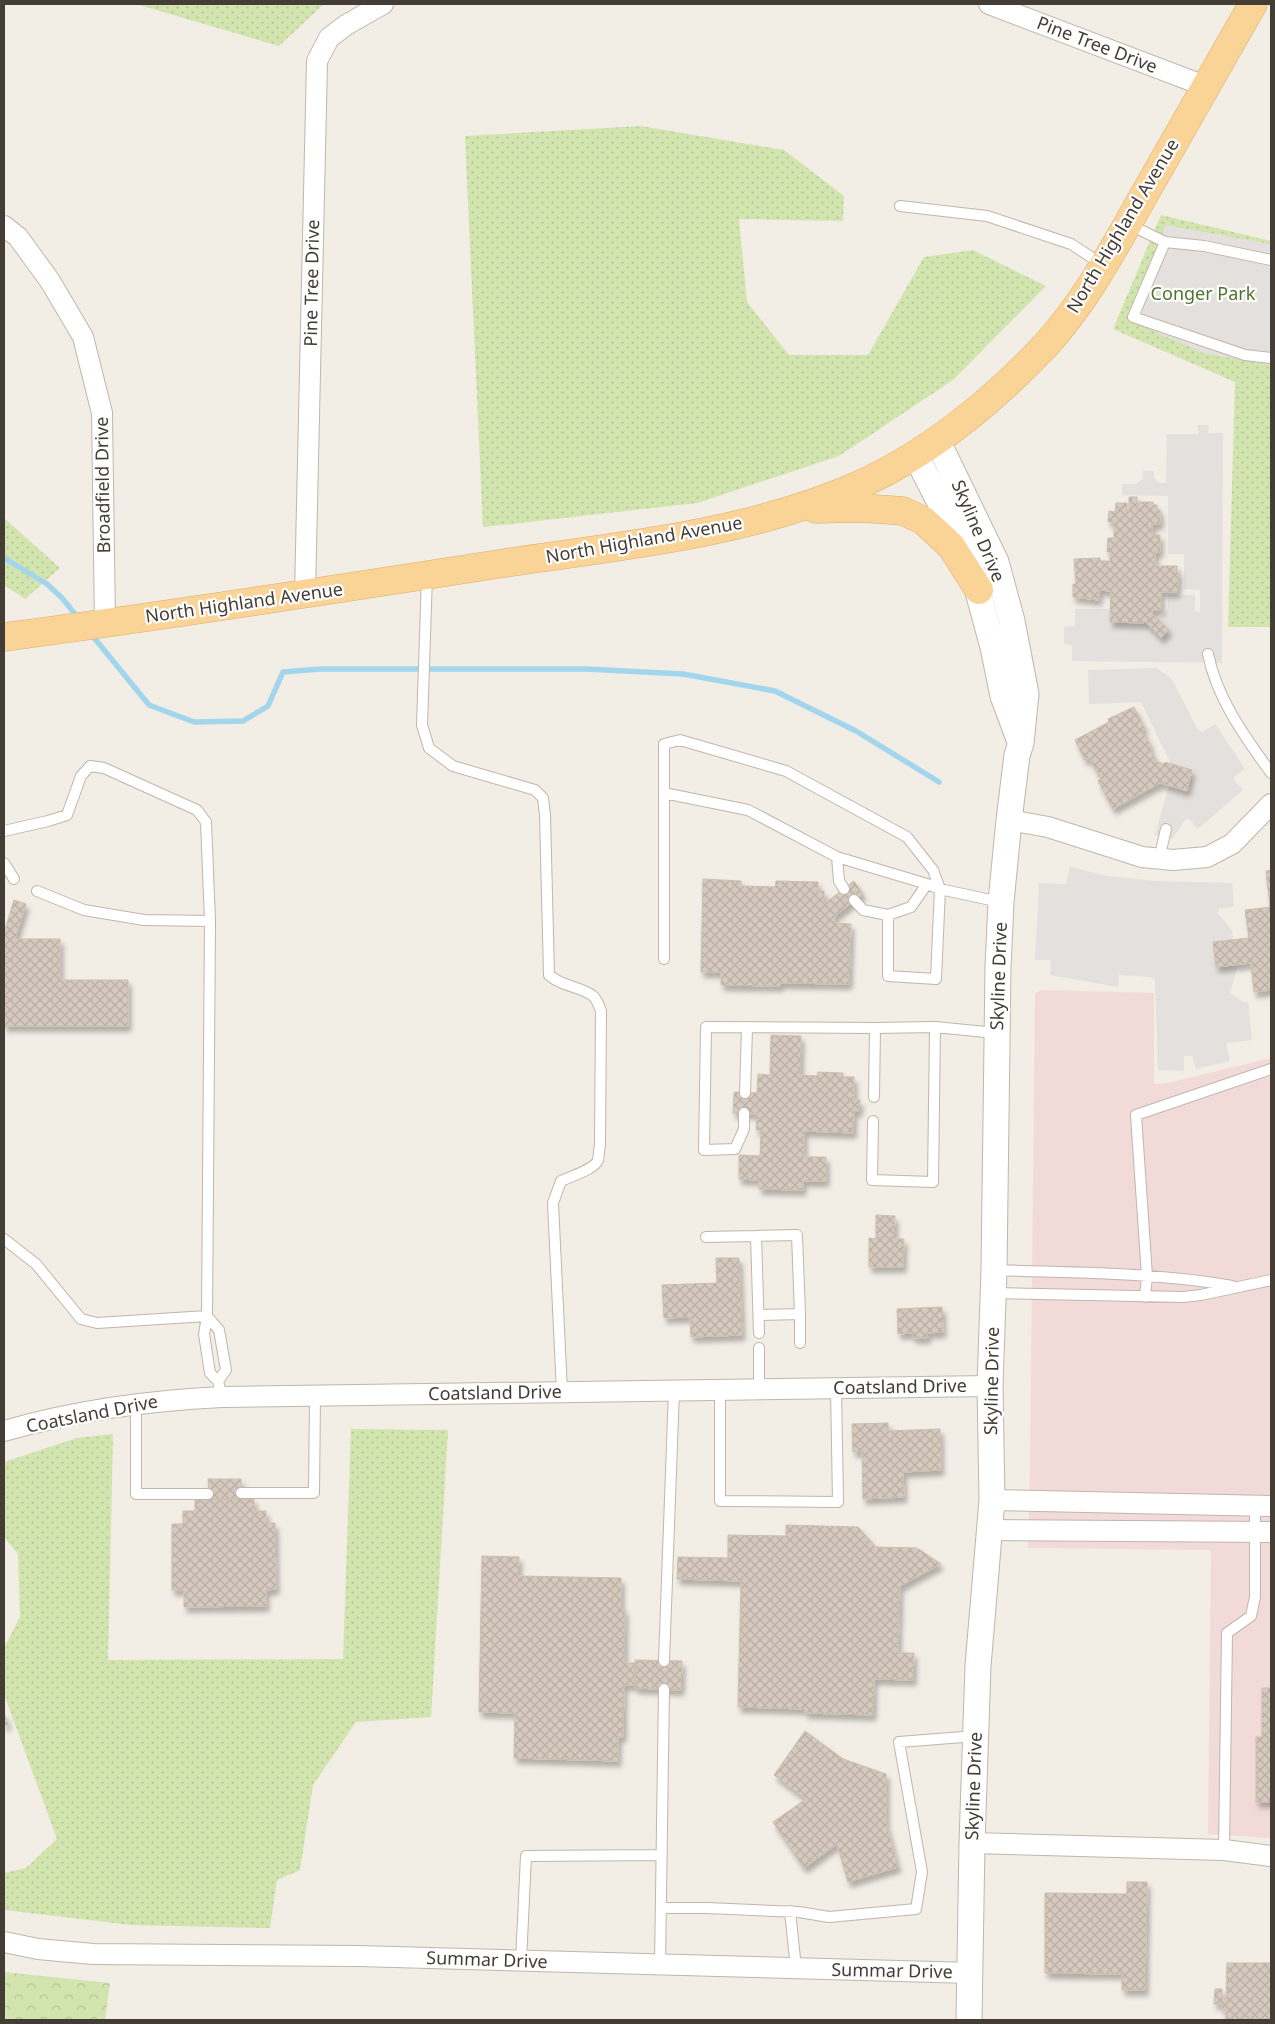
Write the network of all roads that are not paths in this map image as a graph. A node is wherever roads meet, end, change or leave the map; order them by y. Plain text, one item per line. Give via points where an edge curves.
1 (383, 4) edge
2 (990, 4) edge
3 (1253, 4) edge
4 (1205, 86) junction
5 (900, 206) dead end
6 (1127, 224) junction
7 (4, 226) edge
8 (1165, 242) junction
9 (1271, 260) edge
10 (1104, 266) junction
11 (1271, 358) edge
12 (926, 447) junction
13 (797, 509) junction
14 (427, 575) junction
15 (978, 590) junction
16 (305, 594) junction
17 (106, 624) junction
18 (4, 637) edge
19 (1208, 654) dead end
20 (1021, 743) junction
21 (1271, 773) edge
22 (664, 793) junction
23 (1271, 804) edge
24 (1009, 820) junction
25 (1166, 829) dead end
26 (4, 830) edge
27 (836, 857) junction
28 (1160, 859) junction
29 (4, 863) edge
30 (14, 879) dead end
31 (927, 884) junction
32 (844, 889) dead end
33 (940, 889) junction
34 (37, 891) dead end
35 (854, 900) dead end
36 (1001, 902) junction
37 (888, 915) junction
38 (210, 921) junction
39 (664, 960) dead end
40 (935, 1027) junction
41 (747, 1028) junction
42 (875, 1028) junction
43 (997, 1034) junction
44 (1271, 1069) edge
45 (745, 1092) dead end
46 (874, 1097) dead end
47 (744, 1114) dead end
48 (873, 1121) dead end
49 (756, 1236) junction
50 (706, 1237) dead end
51 (4, 1239) edge
52 (1147, 1276) junction
53 (1271, 1280) edge
54 (994, 1282) junction
55 (1236, 1287) junction
56 (1145, 1297) junction
57 (800, 1314) junction
58 (758, 1315) junction
59 (207, 1316) junction
60 (758, 1333) dead end
61 (800, 1343) dead end
62 (759, 1348) dead end
63 (990, 1386) junction
64 (836, 1388) junction
65 (220, 1389) junction
66 (759, 1389) junction
67 (674, 1390) junction
68 (720, 1390) junction
69 (562, 1392) junction
70 (315, 1396) junction
71 (136, 1403) junction
72 (4, 1432) edge
73 (208, 1494) dead end
74 (241, 1494) dead end
75 (992, 1500) junction
76 (1263, 1506) edge
77 (990, 1530) junction
78 (1264, 1532) edge
79 (664, 1660) dead end
80 (664, 1689) dead end
81 (977, 1736) junction
82 (972, 1843) junction
83 (1224, 1850) junction
84 (661, 1855) junction
85 (1271, 1856) edge
86 (661, 1908) junction
87 (790, 1911) junction
88 (4, 1942) edge
89 (522, 1961) junction
90 (660, 1965) junction
91 (796, 1968) junction
92 (971, 1973) junction
93 (970, 2020) edge

1 - 16 street, Pine Tree Drive via 329,38 317,61
2 - 4 street, Pine Tree Drive
3 - 4 main road, North Highland Avenue
4 - 6 main road, North Highland Avenue
5 - 10 lane via 987,216 1071,244
6 - 8 lane
6 - 10 main road, North Highland Avenue
7 - 17 street, Broadfield Drive via 24,244 83,337 102,413
8 - 9 lane via 1204,246
8 - 11 lane via 1133,317 1245,355
10 - 12 main road, North Highland Avenue via 1048,343 1014,377
12 - 13 main road, North Highland Avenue via 888,471
12 - 15 street, Skyline Drive
12 - 20 street, Skyline Drive via 996,562 1012,621 1026,694
13 - 14 main road, North Highland Avenue via 677,538
13 - 15 main road via 903,511 924,521 951,546
14 - 16 main road, North Highland Avenue
14 - 69 lane via 422,725 429,748 453,766 535,790 543,798 550,975 557,982 595,997 601,1010 598,1161 590,1169 561,1182 553,1203
15 - 20 street, Skyline Drive via 1003,696
16 - 17 main road, North Highland Avenue
17 - 18 main road, North Highland Avenue
19 - 21 lane via 1212,674 1239,729
20 - 24 street, Skyline Drive
22 - 27 lane via 748,810
22 - 33 lane via 664,744 680,740 786,771 907,837 933,870
22 - 39 lane
23 - 28 street via 1232,844 1207,857
24 - 28 street via 1048,827
24 - 36 street, Skyline Drive
25 - 28 lane
26 - 38 lane via 68,815 81,776 90,766 104,768 198,810 206,822
27 - 31 lane
27 - 32 lane via 839,881
29 - 30 lane
31 - 33 lane
31 - 37 lane via 911,907
33 - 36 lane
33 - 37 lane via 936,979 888,976
34 - 38 lane via 84,910 144,920
35 - 37 lane via 863,910
36 - 43 street, Skyline Drive
38 - 59 lane
40 - 42 lane
40 - 43 lane
40 - 48 lane via 933,1182 872,1180
41 - 42 lane
41 - 45 lane
41 - 47 lane via 706,1028 704,1150 735,1149 744,1128
42 - 46 lane
43 - 54 street, Skyline Drive
44 - 52 lane via 1136,1115
49 - 50 lane
49 - 57 lane via 797,1235
49 - 58 lane
51 - 59 lane via 36,1264 81,1319 97,1323
52 - 54 lane
52 - 55 lane
52 - 56 lane
53 - 55 lane
54 - 56 lane
54 - 63 street, Skyline Drive
55 - 56 lane via 1201,1295
57 - 58 lane
57 - 61 lane
58 - 60 lane
59 - 65 lane via 204,1334 210,1373
59 - 65 lane via 219,1330 226,1370
62 - 66 lane
63 - 64 street, Coatsland Drive
63 - 75 street, Skyline Drive
64 - 66 street, Coatsland Drive
64 - 68 lane via 838,1502 720,1501
65 - 70 street, Coatsland Drive
65 - 71 street, Coatsland Drive
66 - 68 street, Coatsland Drive
67 - 68 street, Coatsland Drive
67 - 69 street, Coatsland Drive
67 - 79 lane
69 - 70 street, Coatsland Drive
70 - 74 lane via 314,1493
71 - 72 street, Coatsland Drive via 46,1419
71 - 73 lane via 136,1494
75 - 76 street
75 - 77 street, Skyline Drive
76 - 78 lane
77 - 78 street
77 - 81 street, Skyline Drive via 978,1666
78 - 83 lane via 1251,1616 1227,1633
80 - 84 lane
81 - 82 street, Skyline Drive
81 - 87 lane via 899,1742 922,1872 916,1909 829,1917
82 - 83 street
82 - 92 street, Skyline Drive
83 - 85 street
84 - 86 lane
84 - 89 lane via 526,1856
86 - 87 lane
86 - 90 lane
87 - 91 lane
88 - 89 street, Summar Drive via 93,1954
89 - 90 street, Summar Drive
90 - 91 street, Summar Drive
91 - 92 street, Summar Drive
92 - 93 street, Skyline Drive

